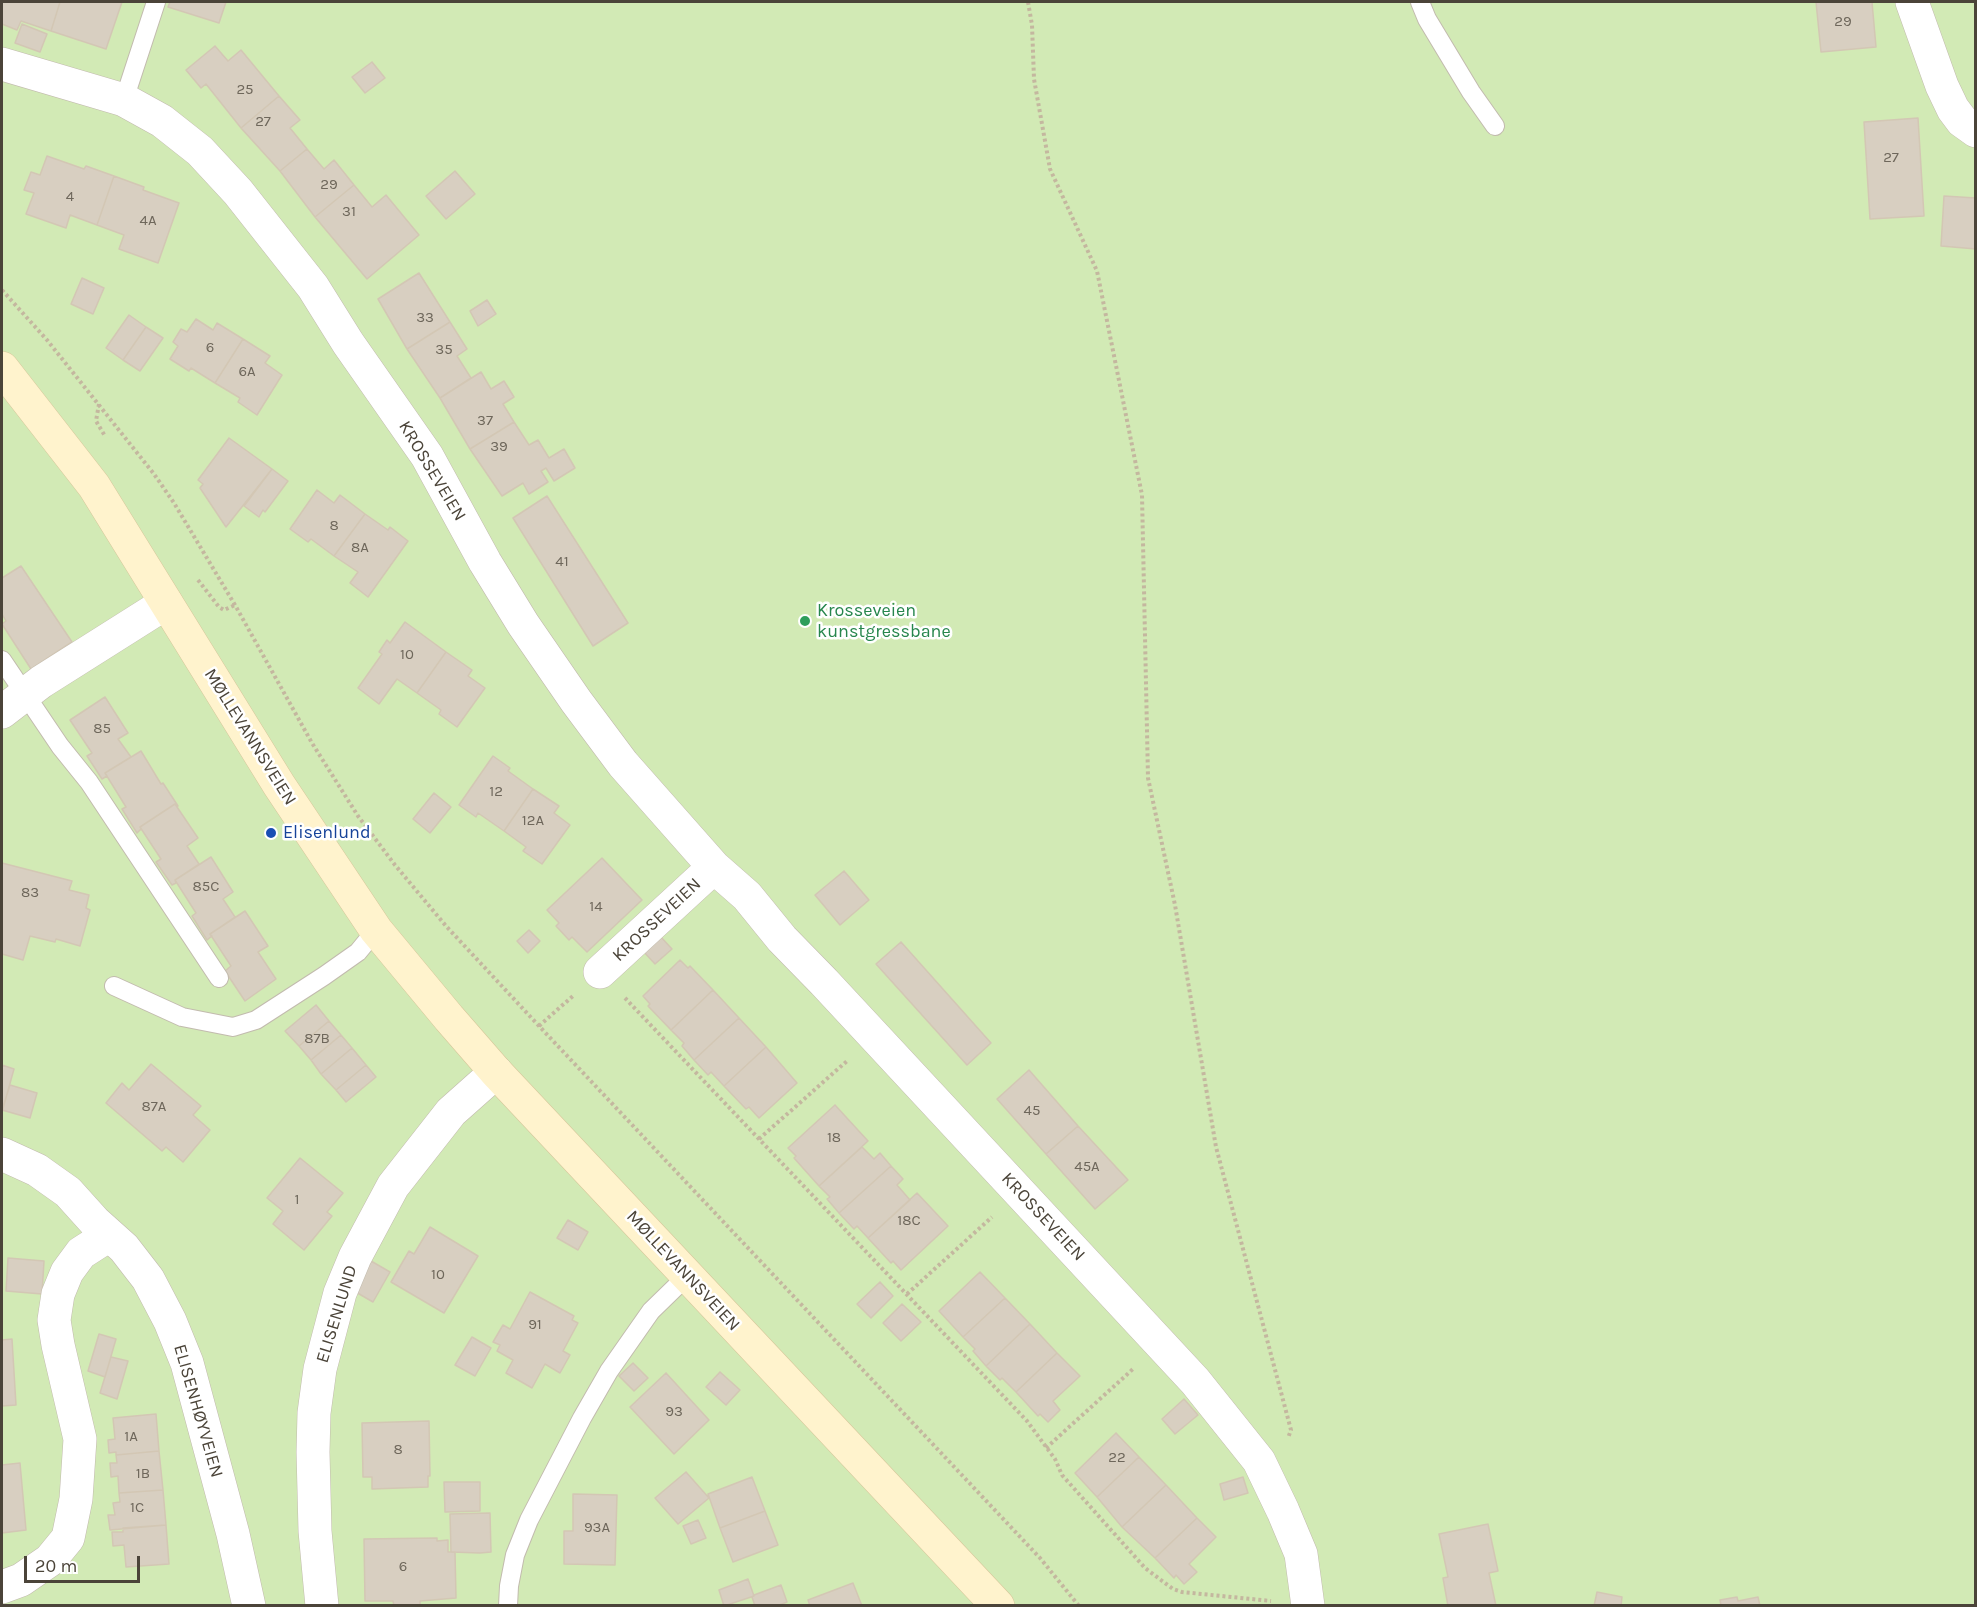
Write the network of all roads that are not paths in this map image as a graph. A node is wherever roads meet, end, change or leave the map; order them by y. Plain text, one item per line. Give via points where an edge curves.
1 (156, 2) edge
2 (1420, 2) edge
3 (1912, 2) edge
4 (2, 64) edge
5 (124, 100) junction
6 (1495, 126) dead end
7 (1976, 131) edge
8 (2, 368) edge
9 (166, 603) junction
10 (2, 660) edge
11 (13, 704) edge
12 (714, 867) junction
13 (376, 930) junction
14 (600, 972) road end
15 (219, 978) dead end
16 (114, 986) dead end
17 (496, 1072) junction
18 (2, 1154) edge
19 (109, 1235) junction
20 (688, 1275) junction
21 (2, 1587) edge
22 (1293, 1603) edge
23 (249, 1605) edge
24 (322, 1605) edge
25 (508, 1605) edge
26 (998, 1605) edge

1 - 5 lane
2 - 6 lane via 1438,38
3 - 7 street via 1942,86 1962,121
4 - 5 street, KROSSEVEIEN
5 - 12 street, KROSSEVEIEN via 162,121 200,151 238,192 313,287 426,456 484,562 576,701 623,764
8 - 9 main road, MØLLEVANNSVEIEN via 94,486
9 - 11 street
9 - 13 main road, MØLLEVANNSVEIEN via 279,785
10 - 11 lane
11 - 15 lane via 60,746 89,783
12 - 14 street, KROSSEVEIEN
12 - 22 street, KROSSEVEIEN via 747,896 782,939 1195,1381 1258,1461 1301,1554
13 - 16 lane via 358,952 324,976 256,1020 233,1028 182,1017
13 - 17 main road, MØLLEVANNSVEIEN
17 - 20 main road, MØLLEVANNSVEIEN
17 - 24 street, ELISENLUND via 451,1112 393,1186 340,1293 320,1369 314,1413 315,1531
18 - 19 street, ELISENHØYVEIEN via 37,1170 68,1192
19 - 21 street via 81,1253 67,1272 54,1320 80,1440 76,1499 68,1538 50,1560 21,1580
19 - 23 street, ELISENHØYVEIEN via 148,1279 187,1363
20 - 25 lane via 651,1311 582,1418 515,1555
20 - 26 main road, MØLLEVANNSVEIEN

